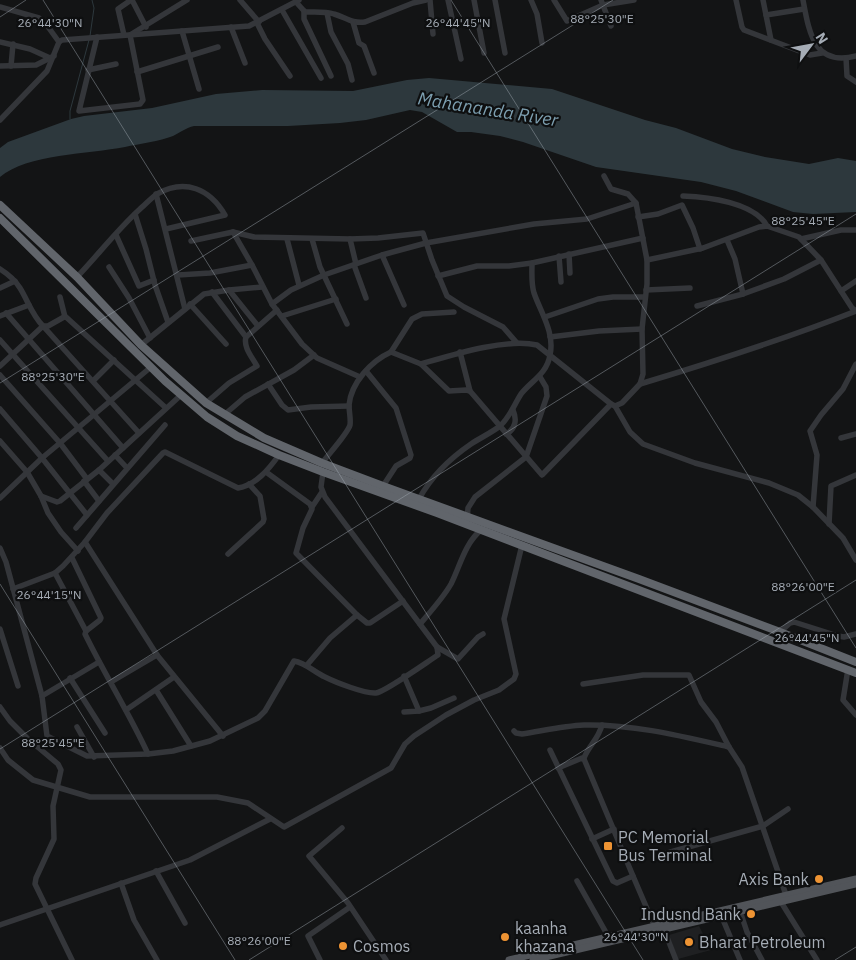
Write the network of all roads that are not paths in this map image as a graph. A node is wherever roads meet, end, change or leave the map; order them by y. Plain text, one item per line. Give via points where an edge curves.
1 (131, 0) edge
2 (187, 0) edge
3 (240, 0) edge
4 (428, 0) edge
5 (448, 0) edge
6 (474, 0) edge
7 (495, 0) edge
8 (531, 0) edge
9 (554, 0) edge
10 (629, 0) edge
11 (736, 0) edge
12 (763, 0) edge
13 (803, 0) edge
14 (298, 1) edge
15 (411, 1) edge
16 (602, 3) edge
17 (0, 7) edge
18 (804, 9) junction
19 (282, 10) junction
20 (304, 11) junction
21 (327, 13) junction
22 (766, 15) junction
23 (258, 22) junction
24 (353, 22) junction
25 (611, 26) dead end
26 (146, 27) junction
27 (231, 27) junction
28 (182, 31) junction
29 (433, 34) dead end
30 (127, 35) junction
31 (96, 37) junction
32 (62, 40) junction
33 (771, 40) junction
34 (0, 42) edge
35 (542, 43) dead end
36 (12, 44) junction
37 (218, 47) dead end
38 (504, 53) dead end
39 (484, 54) dead end
40 (822, 54) junction
41 (188, 56) junction
42 (856, 56) edge
43 (52, 57) junction
44 (846, 58) junction
45 (461, 59) dead end
46 (245, 63) dead end
47 (116, 64) dead end
48 (0, 66) edge
49 (11, 66) junction
50 (88, 70) junction
51 (137, 72) junction
52 (374, 73) dead end
53 (290, 76) dead end
54 (331, 76) dead end
55 (321, 78) dead end
56 (352, 80) dead end
57 (856, 82) edge
58 (199, 89) dead end
59 (0, 120) edge
60 (604, 176) dead end
61 (156, 194) junction
62 (683, 196) dead end
63 (636, 203) junction
64 (0, 205) edge
65 (135, 214) junction
66 (638, 217) junction
67 (0, 218) edge
68 (767, 226) junction
69 (166, 229) junction
70 (856, 230) edge
71 (233, 232) junction
72 (116, 235) junction
73 (643, 238) junction
74 (287, 239) junction
75 (312, 239) junction
76 (350, 239) junction
77 (801, 239) junction
78 (727, 240) junction
79 (191, 241) dead end
80 (426, 243) junction
81 (700, 249) junction
82 (569, 254) junction
83 (382, 255) junction
84 (559, 256) junction
85 (647, 260) junction
86 (820, 260) junction
87 (532, 263) junction
88 (355, 264) junction
89 (252, 265) junction
90 (109, 267) dead end
91 (0, 269) edge
92 (570, 273) dead end
93 (178, 275) junction
94 (324, 275) junction
95 (438, 276) junction
96 (77, 277) junction
97 (154, 280) junction
98 (15, 281) junction
99 (856, 281) edge
100 (561, 282) dead end
101 (299, 286) junction
102 (262, 287) junction
103 (0, 288) edge
104 (690, 288) dead end
105 (229, 290) junction
106 (646, 290) junction
107 (841, 290) junction
108 (212, 292) junction
109 (743, 294) junction
110 (60, 297) dead end
111 (645, 297) junction
112 (366, 298) dead end
113 (336, 299) junction
114 (272, 304) junction
115 (29, 305) junction
116 (404, 305) dead end
117 (697, 306) dead end
118 (188, 307) junction
119 (277, 310) junction
120 (856, 311) edge
121 (454, 312) dead end
122 (3, 315) edge
123 (282, 316) junction
124 (65, 317) junction
125 (545, 317) junction
126 (168, 322) junction
127 (347, 324) dead end
128 (43, 326) junction
129 (258, 326) junction
130 (642, 330) junction
131 (246, 337) junction
132 (550, 337) junction
133 (150, 338) junction
134 (29, 339) junction
135 (0, 340) edge
136 (517, 343) junction
137 (226, 344) dead end
138 (141, 346) junction
139 (391, 352) junction
140 (460, 352) junction
141 (13, 354) junction
142 (314, 355) junction
143 (550, 355) junction
144 (114, 360) junction
145 (421, 364) junction
146 (856, 364) edge
147 (0, 366) edge
148 (150, 366) junction
149 (366, 371) junction
150 (0, 375) edge
151 (360, 377) junction
152 (540, 377) junction
153 (135, 379) junction
154 (93, 381) junction
155 (268, 384) junction
156 (640, 384) junction
157 (470, 391) junction
158 (181, 395) junction
159 (110, 400) junction
160 (206, 403) junction
161 (613, 405) junction
162 (349, 406) junction
163 (166, 408) junction
164 (0, 409) edge
165 (513, 410) junction
166 (94, 414) junction
167 (224, 415) junction
168 (165, 425) dead end
169 (500, 426) junction
170 (79, 428) junction
171 (139, 433) junction
172 (506, 434) junction
173 (856, 434) edge
174 (841, 438) dead end
175 (0, 441) edge
176 (60, 443) junction
177 (123, 448) junction
178 (115, 455) junction
179 (279, 455) junction
180 (526, 457) junction
181 (42, 458) junction
182 (108, 461) junction
183 (322, 463) junction
184 (127, 468) junction
185 (99, 470) junction
186 (27, 472) junction
187 (266, 472) junction
188 (323, 472) junction
189 (856, 475) edge
190 (86, 480) junction
191 (113, 484) junction
192 (249, 484) junction
193 (383, 486) junction
194 (69, 492) junction
195 (322, 492) junction
196 (41, 496) junction
197 (0, 498) edge
198 (419, 499) junction
199 (99, 501) junction
200 (312, 507) junction
201 (813, 507) junction
202 (87, 515) junction
203 (467, 520) junction
204 (829, 524) junction
205 (76, 528) dead end
206 (481, 530) junction
207 (85, 542) junction
208 (522, 545) junction
209 (0, 548) edge
210 (78, 551) junction
211 (228, 554) dead end
212 (72, 558) junction
213 (856, 560) edge
214 (55, 573) junction
215 (13, 589) junction
216 (403, 601) junction
217 (357, 615) junction
218 (420, 624) junction
219 (0, 629) edge
220 (86, 631) junction
221 (780, 632) junction
222 (483, 634) dead end
223 (856, 634) edge
224 (437, 647) junction
225 (156, 655) junction
226 (99, 662) junction
227 (856, 662) edge
228 (307, 666) junction
229 (852, 671) edge
230 (404, 676) junction
231 (174, 677) junction
232 (70, 678) junction
233 (111, 682) junction
234 (583, 684) dead end
235 (18, 686) dead end
236 (156, 690) junction
237 (42, 696) junction
238 (454, 698) dead end
239 (0, 707) edge
240 (126, 710) junction
241 (420, 711) junction
242 (404, 712) dead end
243 (856, 715) edge
244 (602, 725) junction
245 (77, 726) dead end
246 (514, 731) dead end
247 (106, 732) dead end
248 (223, 736) junction
249 (191, 746) junction
250 (728, 747) junction
251 (0, 748) edge
252 (550, 750) dead end
253 (148, 754) junction
254 (94, 757) junction
255 (584, 758) junction
256 (558, 768) junction
257 (58, 788) junction
258 (788, 809) dead end
259 (270, 819) junction
260 (763, 826) junction
261 (342, 828) dead end
262 (614, 829) junction
263 (592, 839) junction
264 (667, 853) dead end
265 (156, 871) junction
266 (634, 876) junction
267 (856, 879) edge
268 (577, 881) dead end
269 (121, 883) junction
270 (856, 884) edge
271 (816, 891) junction
272 (786, 895) junction
273 (781, 902) junction
274 (350, 907) junction
275 (47, 908) junction
276 (740, 911) junction
277 (721, 916) junction
278 (185, 922) dead end
279 (0, 925) edge
280 (654, 925) junction
281 (663, 926) junction
282 (608, 936) junction
283 (72, 960) edge
284 (157, 960) edge
285 (320, 960) edge
286 (386, 960) edge
287 (512, 960) edge
288 (533, 960) edge
289 (676, 960) edge
290 (740, 960) edge
291 (762, 960) edge
292 (817, 960) edge

1 - 26 street
1 - 30 street via 118,9
2 - 26 street
3 - 23 street
4 - 15 street
4 - 29 street
5 - 45 street
6 - 39 street
7 - 38 street
8 - 35 street
9 - 16 street via 567,21
10 - 16 street
11 - 33 street via 743,29
12 - 22 street
13 - 18 street
14 - 19 street
14 - 20 street
15 - 24 street via 365,22
16 - 25 street
17 - 32 street via 39,18
18 - 22 street
18 - 40 street via 809,30
19 - 23 street
19 - 55 street
20 - 21 street
20 - 54 street via 304,19
21 - 24 street
21 - 56 street via 330,32 348,64
22 - 33 street
23 - 27 street
23 - 53 street via 265,39
24 - 52 street
26 - 30 street
27 - 28 street
27 - 46 street
28 - 30 street
28 - 41 street
30 - 31 street
30 - 51 street
31 - 32 street
31 - 50 street
32 - 43 street
33 - 40 street via 810,55
34 - 36 street
36 - 43 street
36 - 49 street
37 - 41 street
40 - 44 street
41 - 51 street
41 - 58 street
42 - 44 street
43 - 49 street via 36,65
43 - 59 street via 47,71
44 - 57 street via 847,76
47 - 50 street
48 - 49 street
50 - 51 street via 79,111 141,103
60 - 63 street via 611,190 628,194
61 - 65 street
61 - 69 street
61 - 69 street via 186,186 202,190 225,215
62 - 68 street via 729,202 762,217
63 - 66 street
63 - 80 street via 587,219 534,224
64 - 96 highway
65 - 72 street
65 - 97 street
66 - 73 street
66 - 81 street via 682,205
67 - 148 highway
68 - 77 street
68 - 78 street
69 - 93 street
70 - 77 street
71 - 74 street
71 - 79 street
71 - 89 street
72 - 96 street
72 - 97 street via 139,286
73 - 82 street
73 - 85 street
74 - 75 street
74 - 101 street
75 - 76 street
75 - 94 street
76 - 80 street via 423,233
76 - 88 street
77 - 86 street
78 - 81 street
78 - 109 street
80 - 83 street
80 - 95 street
81 - 85 street
82 - 84 street
82 - 92 street
83 - 88 street
83 - 116 street
84 - 87 street
84 - 100 street
85 - 106 street
86 - 107 street
86 - 109 street via 784,279
87 - 95 street via 478,266
87 - 125 street via 533,288
88 - 94 street
88 - 112 street
89 - 93 street
89 - 102 street
90 - 133 street
91 - 98 street
93 - 118 street
94 - 101 street
94 - 113 street
95 - 136 street via 449,298 503,327
96 - 138 highway
97 - 126 street
98 - 103 street
98 - 115 street
99 - 107 street
101 - 114 street
102 - 105 street
102 - 114 street
104 - 106 street
105 - 108 street
105 - 129 street
106 - 111 street
107 - 120 street
108 - 118 street via 204,294
108 - 131 street
109 - 117 street
110 - 124 street
111 - 125 street via 598,299
111 - 130 street
113 - 123 street
113 - 127 street
114 - 119 street
115 - 122 street
115 - 128 street
118 - 126 street
118 - 137 street
119 - 123 street
119 - 129 street
120 - 156 street via 708,364
121 - 139 street via 422,314 412,319
122 - 134 street
123 - 142 street
124 - 128 street
124 - 144 street
125 - 132 street
126 - 133 street
128 - 134 street
128 - 154 street
129 - 131 street
130 - 132 street
130 - 156 street via 643,374
131 - 160 street via 246,348 257,366 229,383
132 - 143 street
133 - 138 street
134 - 141 street
134 - 166 street
135 - 141 street
136 - 140 street
136 - 143 street via 537,345
138 - 160 highway
139 - 145 street
139 - 149 street
140 - 145 street
140 - 157 street
141 - 147 street
141 - 170 street
142 - 151 street
142 - 155 street
143 - 152 street
143 - 161 street
144 - 153 street
144 - 154 street
145 - 157 street via 449,391
146 - 201 street via 843,389 810,431 818,462
148 - 153 street
148 - 158 highway
149 - 151 street
149 - 193 street via 396,408 411,455 396,466
150 - 176 street
151 - 162 street via 351,392
152 - 165 street via 522,394
152 - 180 street via 546,387 546,396
153 - 159 street
153 - 163 street
154 - 159 street
155 - 162 street via 288,410
155 - 167 street via 236,403
156 - 161 street via 622,403
157 - 169 street
158 - 163 street
158 - 179 highway via 230,432
159 - 166 street
159 - 171 street
160 - 167 highway
161 - 180 street via 543,474
161 - 201 street via 630,432 644,444 695,463 785,489
162 - 183 street via 350,426
163 - 171 street
164 - 181 street
165 - 169 street
165 - 172 street via 515,422 512,431
166 - 170 street
166 - 177 street
167 - 183 highway via 264,438
168 - 184 street
169 - 172 street
169 - 198 street via 459,452 424,489
170 - 176 street
170 - 182 street
171 - 177 street
172 - 180 street
173 - 174 street
175 - 186 street
176 - 181 street
176 - 190 street
177 - 178 street
178 - 182 street
178 - 184 street
179 - 187 street
179 - 188 highway
180 - 203 street via 475,497 468,508
181 - 186 street
181 - 194 street
182 - 185 street
183 - 193 highway
184 - 191 street
185 - 190 street
185 - 191 street
186 - 196 street
186 - 197 street
187 - 192 street
187 - 200 street
188 - 195 street
188 - 203 highway
189 - 204 street via 831,486
190 - 194 street
190 - 199 street
191 - 199 street
192 - 207 street via 234,488 165,452 107,513
192 - 211 street via 260,496 264,519
193 - 198 highway
194 - 196 street via 58,502
194 - 202 street
195 - 200 street
195 - 216 street
196 - 210 street via 48,513
198 - 203 highway
199 - 202 street
200 - 217 street via 296,553
201 - 204 street
202 - 205 street
203 - 206 highway
203 - 221 highway
204 - 213 street via 843,538
206 - 208 highway
206 - 218 street via 469,544 444,594
207 - 210 street
207 - 225 street
208 - 229 highway
208 - 259 street via 504,619 516,674 514,679 414,736 405,744 393,766 366,782 284,827
209 - 215 street
210 - 212 street
212 - 214 street
212 - 220 street via 101,618
214 - 215 street
214 - 220 street
215 - 237 street
216 - 217 street via 370,623
216 - 218 street
217 - 228 street via 330,638
218 - 224 street
219 - 235 street
220 - 226 street
221 - 223 street via 794,622 838,636
221 - 227 highway
222 - 224 street via 458,659
224 - 230 street via 438,655
225 - 231 street
225 - 233 street
226 - 232 street
226 - 233 street
228 - 230 street via 324,676 375,693
228 - 248 street via 293,661 262,715
229 - 243 street via 843,700
230 - 241 street
231 - 236 street
231 - 248 street
232 - 237 street
232 - 247 street
233 - 240 street
234 - 250 street via 643,675 688,674
236 - 240 street
236 - 249 street
237 - 254 street via 47,736
238 - 241 street
239 - 257 street via 27,738 59,766 62,773
240 - 253 street
241 - 242 street
244 - 246 street via 522,734
244 - 250 street via 670,733
244 - 255 street via 599,736
245 - 254 street
248 - 249 street
249 - 253 street via 173,752
250 - 260 street via 742,767
251 - 257 street via 8,760 27,776
252 - 256 street
253 - 254 street
255 - 256 street
255 - 262 street
256 - 263 street
257 - 259 street via 101,798 234,799 248,803
257 - 275 street via 53,806 54,840 36,881
258 - 260 street
259 - 265 street via 208,852
260 - 264 street
260 - 272 street
261 - 274 street via 309,856
262 - 263 street
262 - 266 street
263 - 266 street via 614,882
265 - 269 street
265 - 278 street
266 - 280 street
267 - 271 main road
268 - 282 street
269 - 275 street
269 - 284 street via 134,920
270 - 271 main road
271 - 272 main road
271 - 273 main road
272 - 281 main road
273 - 276 main road
273 - 292 street
274 - 285 street via 308,936
274 - 286 street
275 - 279 street
275 - 283 street
276 - 277 main road
276 - 291 street
277 - 281 main road
277 - 290 street
280 - 281 main road
280 - 282 main road
281 - 288 main road
281 - 289 street
282 - 287 main road

